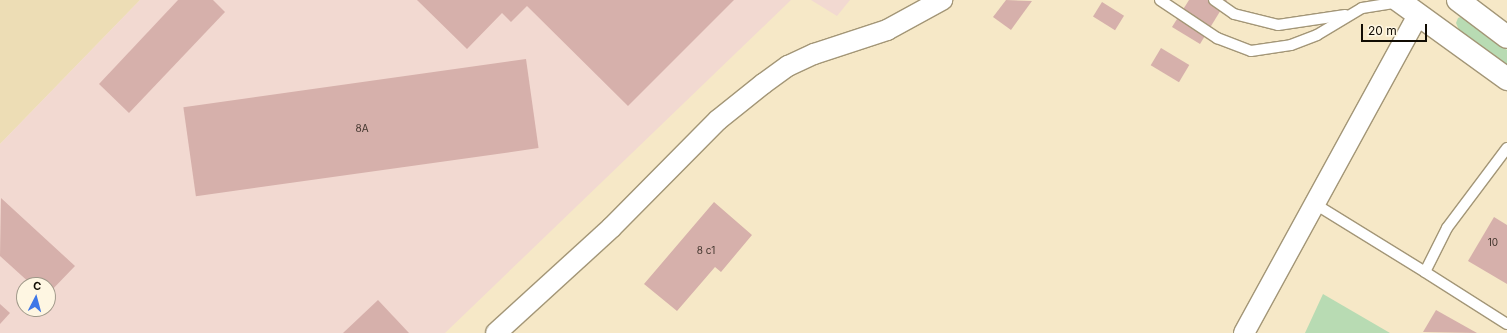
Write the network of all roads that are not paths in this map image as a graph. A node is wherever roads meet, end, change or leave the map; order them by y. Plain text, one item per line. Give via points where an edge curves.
1 (942, 0) edge
2 (1160, 0) edge
3 (1214, 0) edge
4 (1458, 0) edge
5 (1401, 1) edge
6 (1349, 15) junction
7 (1418, 15) junction
8 (1507, 38) edge
9 (1507, 79) edge
10 (1507, 148) edge
11 (1504, 160) edge
12 (1315, 204) junction
13 (1425, 272) junction
14 (1507, 324) edge
15 (496, 333) edge
16 (1244, 333) edge

1 - 15 street via 887,30 814,54 788,66 763,84 718,120 610,228
2 - 6 lane via 1218,38 1251,51 1291,45 1317,35
3 - 6 lane via 1234,14 1278,25
4 - 8 main road
5 - 6 lane via 1362,8
5 - 7 main road
7 - 9 main road
7 - 12 street
10 - 11 lane
11 - 13 lane via 1447,228
12 - 13 lane
12 - 16 street
13 - 14 lane

